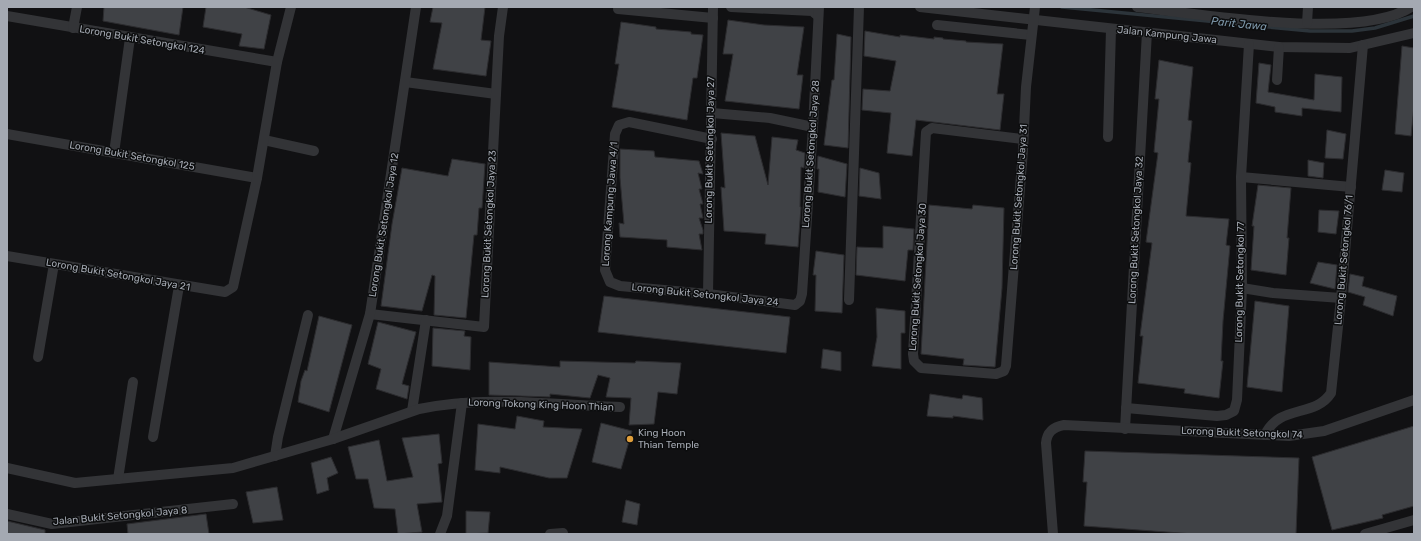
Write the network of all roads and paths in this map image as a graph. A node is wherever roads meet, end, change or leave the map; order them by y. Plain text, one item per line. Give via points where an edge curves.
1 (77, 7) edge
2 (290, 7) edge
3 (416, 7) edge
4 (503, 7) edge
5 (713, 7) edge
6 (731, 7) edge
7 (859, 7) edge
8 (920, 7) edge
9 (1137, 7) edge
10 (1308, 7) edge
11 (1411, 7) edge
12 (618, 9) dead end
13 (1169, 9) edge
14 (819, 11) edge
15 (1034, 13) edge
16 (7, 16) edge
17 (713, 18) junction
18 (1307, 23) junction
19 (937, 25) dead end
20 (73, 28) junction
21 (1111, 29) junction
22 (1146, 32) junction
23 (1414, 34) edge
24 (1031, 36) junction
25 (130, 38) junction
26 (1249, 44) junction
27 (1363, 45) junction
28 (1279, 47) junction
29 (277, 62) junction
30 (1277, 80) dead end
31 (405, 82) junction
32 (496, 94) junction
33 (712, 113) junction
34 (814, 127) junction
35 (7, 134) edge
36 (1108, 136) dead end
37 (712, 139) junction
38 (1022, 139) junction
39 (264, 140) junction
40 (314, 151) dead end
41 (114, 153) junction
42 (1241, 177) junction
43 (257, 178) junction
44 (1351, 187) junction
45 (7, 256) edge
46 (54, 264) junction
47 (610, 282) joint
48 (179, 286) junction
49 (1242, 288) junction
50 (708, 294) junction
51 (1341, 298) junction
52 (849, 300) dead end
53 (800, 301) joint
54 (370, 314) junction
55 (308, 315) dead end
56 (426, 320) junction
57 (38, 357) dead end
58 (1000, 373) joint
59 (133, 382) dead end
60 (1414, 400) edge
61 (462, 403) junction
62 (620, 407) dead end
63 (1126, 408) junction
64 (412, 411) junction
65 (1125, 428) junction
66 (1264, 435) junction
67 (153, 437) dead end
68 (332, 439) junction
69 (275, 456) junction
70 (7, 468) edge
71 (118, 479) junction
72 (233, 504) dead end
73 (7, 514) edge
74 (1414, 520) edge
75 (52, 524) junction
76 (563, 533) edge
77 (52, 534) edge
78 (440, 534) edge
79 (550, 534) edge
80 (1053, 534) edge
81 (1365, 534) edge

1 - 20 street
2 - 29 street
3 - 31 street, Lorong Bukit Setongkol Jaya 12
4 - 32 street, Lorong Bukit Setongkol Jaya 23
5 - 17 street, Lorong Bukit Setongkol Jaya 27
6 - 14 street
7 - 52 street
8 - 15 street, Jalan Kampung Jawa
9 - 13 street
10 - 18 street
11 - 18 street via 1402,12 1369,20
12 - 17 street
13 - 18 street
14 - 34 street, Lorong Bukit Setongkol Jaya 28
15 - 21 street, Jalan Kampung Jawa
15 - 24 street, Lorong Bukit Setongkol Jaya 31
16 - 20 street, Lorong Bukit Setongkol 124
17 - 33 street, Lorong Bukit Setongkol Jaya 27
19 - 24 street
20 - 25 street, Lorong Bukit Setongkol 124
21 - 22 street, Jalan Kampung Jawa
21 - 36 street
22 - 26 street, Jalan Kampung Jawa
22 - 63 street, Lorong Bukit Setongkol Jaya 32
23 - 27 street, Jalan Kampung Jawa
24 - 38 street, Lorong Bukit Setongkol Jaya 31
25 - 29 street, Lorong Bukit Setongkol 124
25 - 41 street
26 - 28 street, Jalan Kampung Jawa
26 - 42 street, Lorong Bukit Setongkol 77
27 - 28 street, Jalan Kampung Jawa via 1350,48
27 - 44 street, Lorong Bukit Setongkol 76/1
28 - 30 street
29 - 39 street
31 - 32 street
31 - 54 street, Lorong Bukit Setongkol Jaya 12
32 - 56 street, Lorong Bukit Setongkol Jaya 23 via 484,327
33 - 34 street via 770,118
33 - 37 street, Lorong Bukit Setongkol Jaya 27
34 - 53 street, Lorong Bukit Setongkol Jaya 28
35 - 41 street, Lorong Bukit Setongkol 125
37 - 47 street, Lorong Kampung Jawa 4/1 via 629,122 619,125 615,134 605,270
37 - 50 street, Lorong Bukit Setongkol Jaya 27
38 - 58 street, Lorong Bukit Setongkol Jaya 31 via 1007,360 1004,371
38 - 58 street, Lorong Bukit Setongkol Jaya 30 via 932,128 926,132 914,361 921,368
39 - 40 street
39 - 43 street
41 - 43 street, Lorong Bukit Setongkol 125
42 - 44 street
42 - 49 street, Lorong Bukit Setongkol 77
43 - 48 street, Lorong Bukit Setongkol Jaya 21 via 233,287 225,292
44 - 51 street, Lorong Bukit Setongkol 76/1
45 - 46 street, Lorong Bukit Setongkol Jaya 21
46 - 48 street, Lorong Bukit Setongkol Jaya 21
46 - 57 street
47 - 50 street, Lorong Bukit Setongkol Jaya 24 via 620,286
48 - 67 street
49 - 51 street
49 - 63 street, Lorong Bukit Setongkol 77 via 1237,400 1234,410 1226,415 1217,416
50 - 53 street, Lorong Bukit Setongkol Jaya 24 via 795,304
51 - 66 street, Lorong Bukit Setongkol 76/1 via 1331,393 1327,400 1319,405 1275,420
54 - 56 street, Lorong Bukit Setongkol Jaya 23
54 - 68 street, Lorong Bukit Setongkol Jaya 12
55 - 69 street
56 - 64 street
59 - 71 street
60 - 66 street, Lorong Bukit Setongkol 74 via 1313,434
61 - 62 street, Lorong Tokong King Hoon Thian
61 - 64 street, Lorong Tokong King Hoon Thian
61 - 78 street via 447,516
63 - 65 street, Lorong Bukit Setongkol Jaya 32
64 - 68 street, Lorong Tokong King Hoon Thian
65 - 66 street, Lorong Bukit Setongkol 74
65 - 80 street, Lorong Bukit Setongkol 74 via 1064,425 1050,430 1046,436 1046,443
68 - 69 street, Lorong Tokong King Hoon Thian
69 - 71 street, Lorong Tokong King Hoon Thian via 233,468
70 - 71 street, Lorong Tokong King Hoon Thian via 75,483
72 - 75 street, Jalan Bukit Setongkol Jaya 8
73 - 75 street, Jalan Bukit Setongkol Jaya 8
74 - 81 street
75 - 77 street
76 - 79 street

